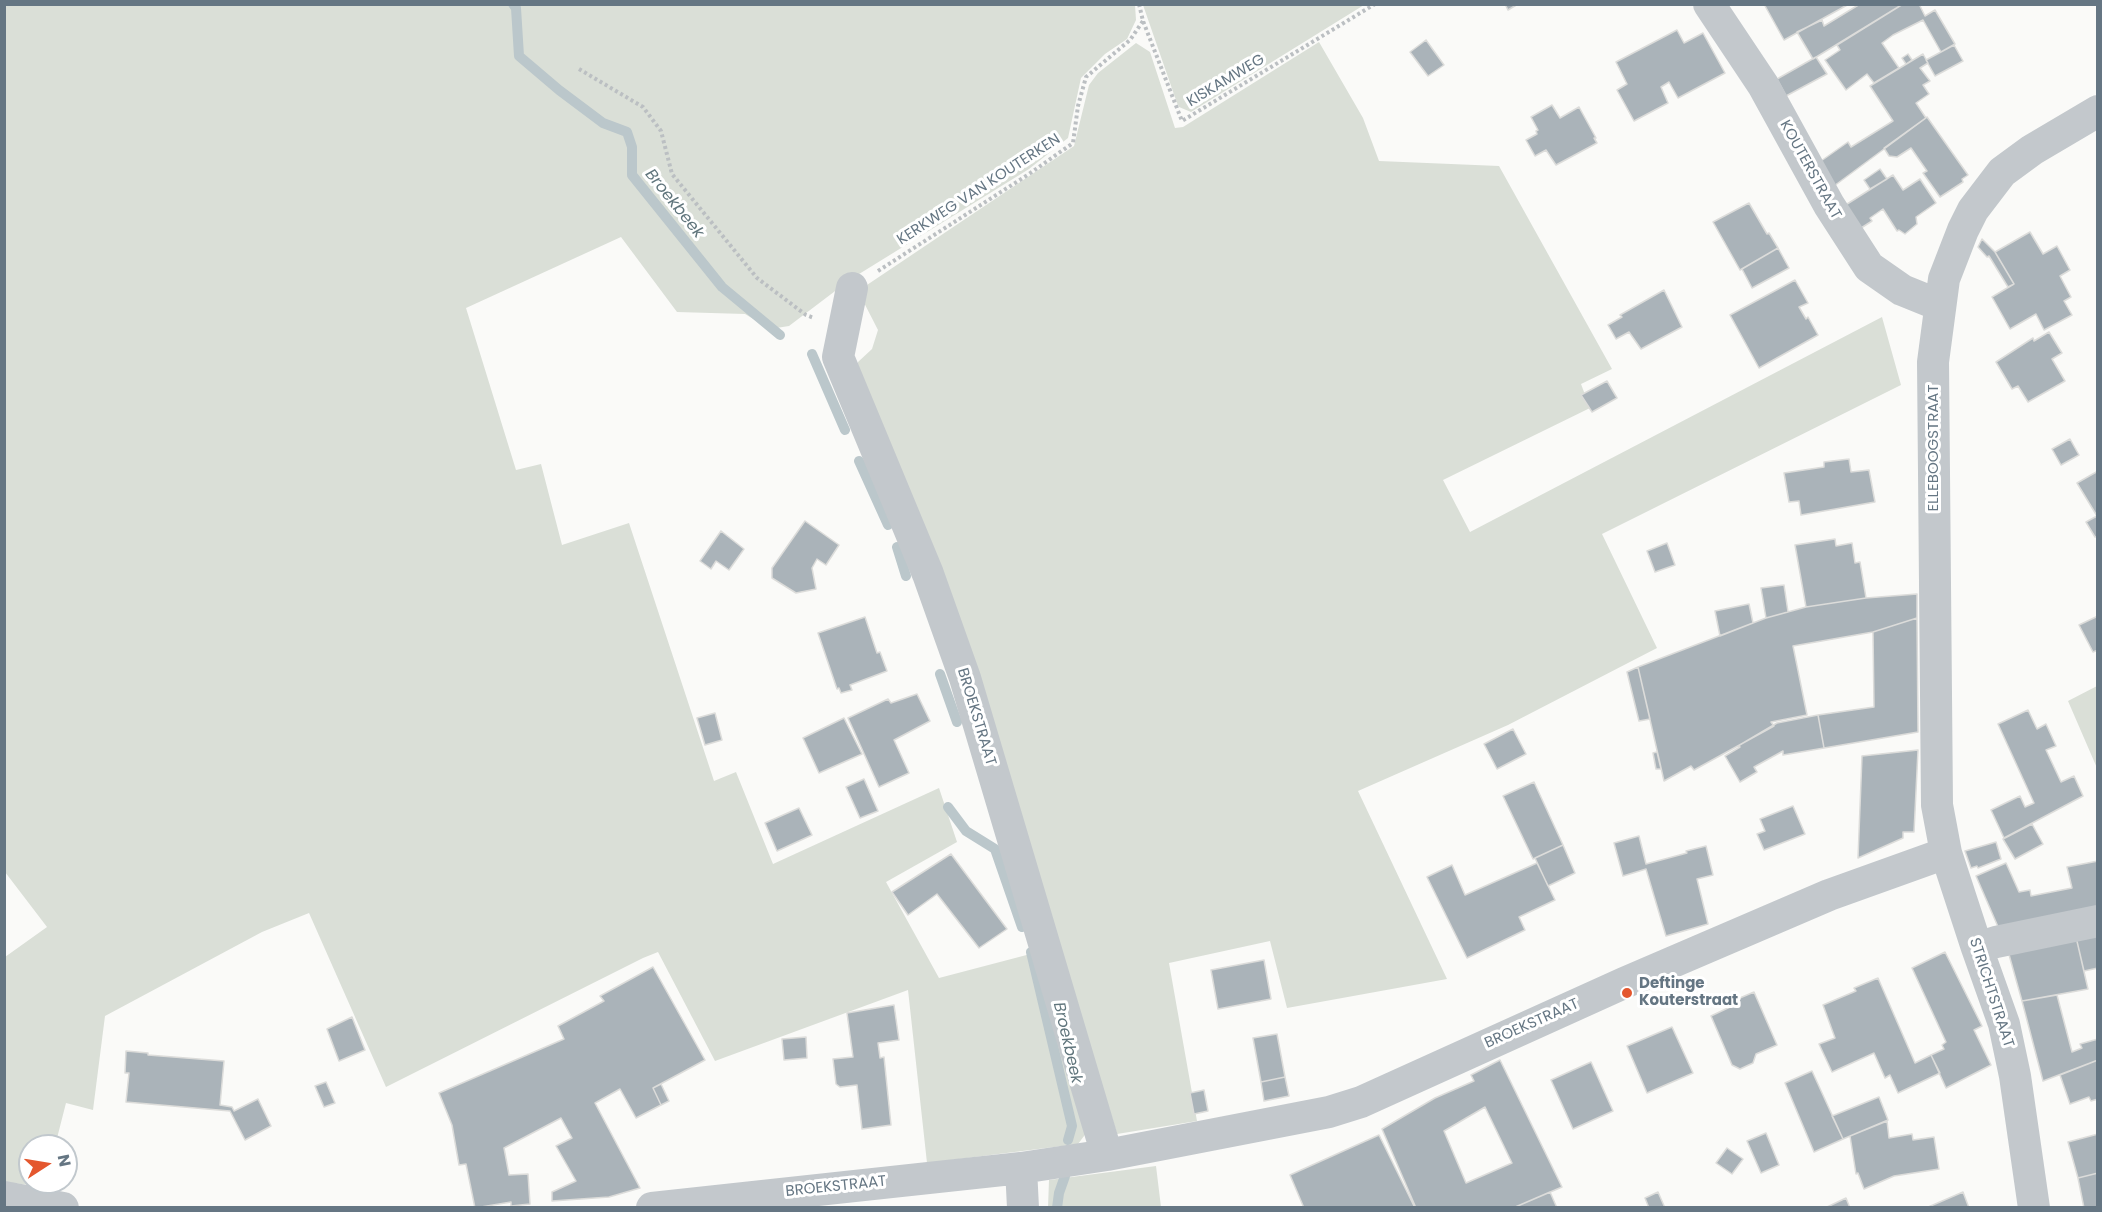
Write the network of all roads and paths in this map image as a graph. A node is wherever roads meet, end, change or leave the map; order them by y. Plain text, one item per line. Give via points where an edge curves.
1 (1139, 4) edge
2 (1375, 4) edge
3 (1709, 4) edge
4 (1143, 21) junction
5 (579, 69) dead end
6 (2097, 111) edge
7 (852, 288) joint
8 (1939, 305) junction
9 (844, 328) junction
10 (1946, 854) junction
11 (2097, 921) edge
12 (1977, 948) junction
13 (1107, 1155) junction
14 (1021, 1168) junction
15 (4, 1197) edge
16 (63, 1208) edge
17 (652, 1208) edge
18 (1023, 1208) edge
19 (2034, 1208) edge

1 - 4 path
2 - 4 path, KISKAMWEG via 1182,122
3 - 8 street, KOUTERSTRAAT via 1763,85 1829,205 1869,267 1902,290
4 - 7 path, KERKWEG VAN KOUTERKEN via 1130,40 1086,78 1073,143
5 - 9 path via 643,107 661,131 672,174 757,278 806,315
6 - 8 street, ELLEBOOGSTRAAT via 2002,172 1963,230 1944,279
7 - 9 street, BROEKSTRAAT
8 - 10 street, ELLEBOOGSTRAAT via 1933,362 1937,805
9 - 13 street, BROEKSTRAAT via 838,357 928,574 965,678
10 - 12 street, STRICHTSTRAAT
10 - 13 street, BROEKSTRAAT via 1829,895 1745,930 1361,1102 1260,1127
11 - 12 street
12 - 19 street, STRICHTSTRAAT via 2004,1024
13 - 14 street, BROEKSTRAAT
14 - 17 street, BROEKSTRAAT
14 - 18 street
15 - 16 street

